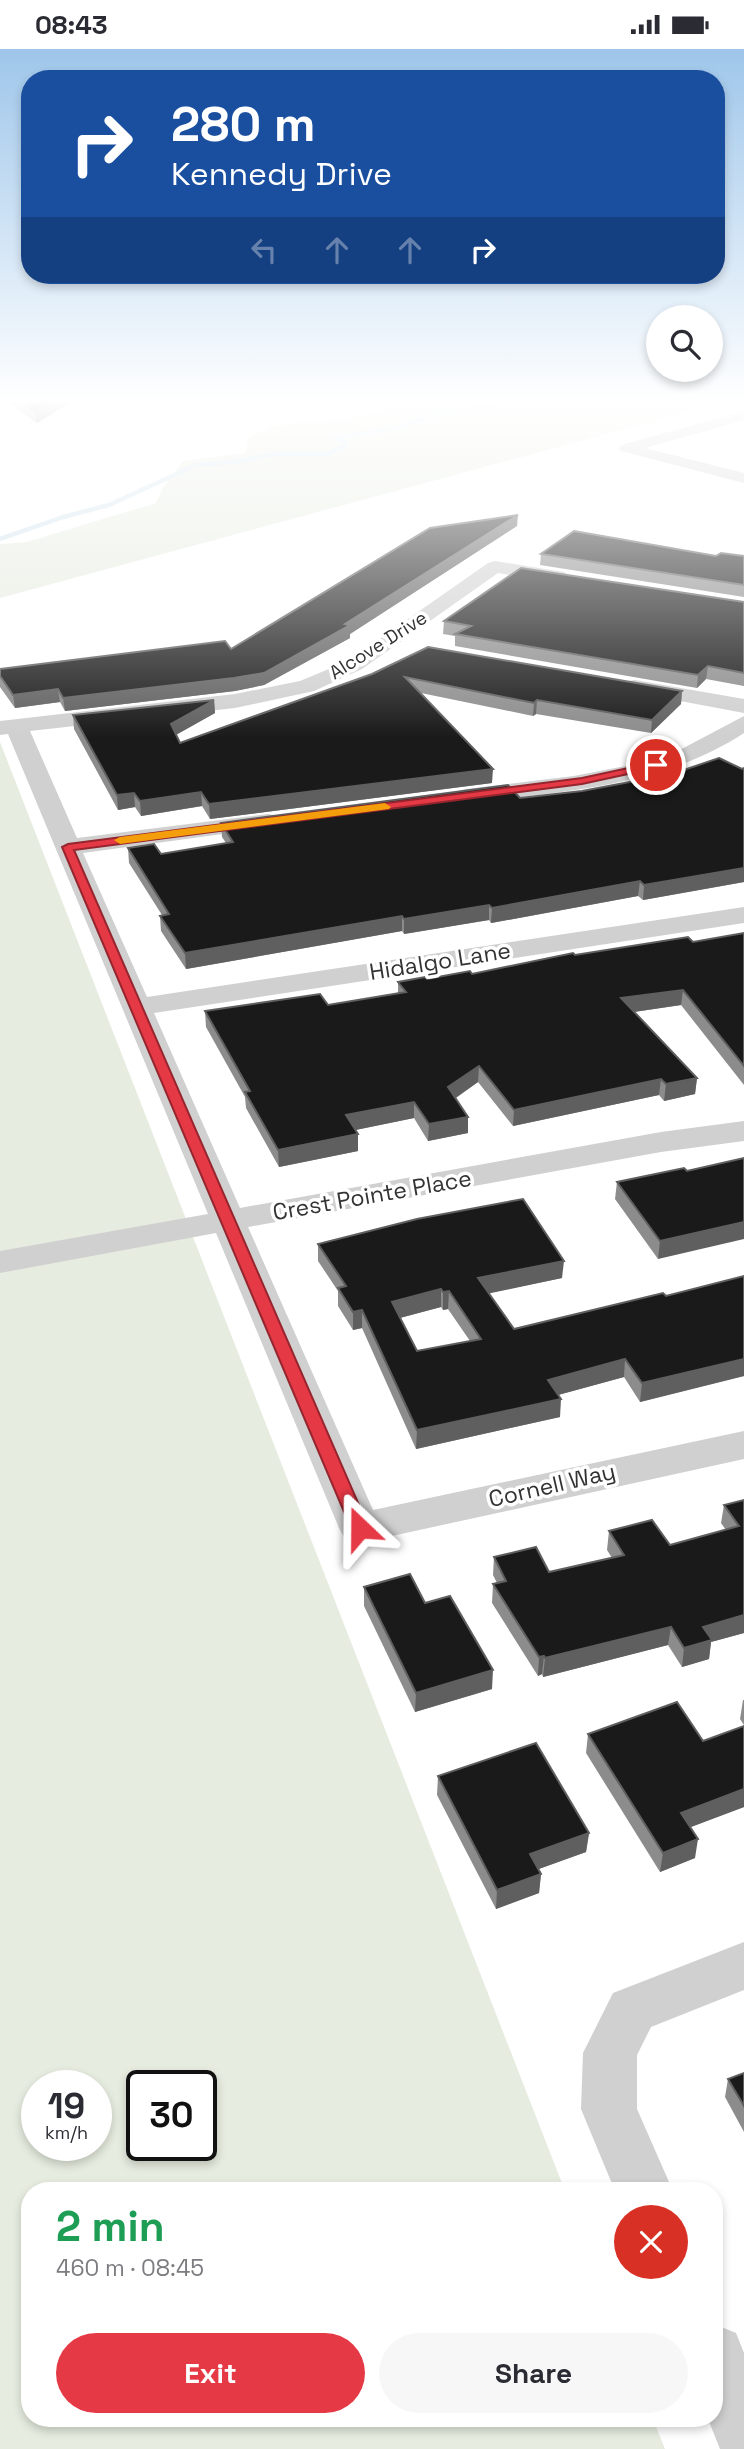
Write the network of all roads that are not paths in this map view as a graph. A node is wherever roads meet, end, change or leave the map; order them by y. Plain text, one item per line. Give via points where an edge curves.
1 (584, 581) edge
2 (386, 643) junction
3 (414, 647) dead end
4 (620, 684) edge
5 (744, 706) edge
6 (744, 723) edge
7 (8, 727) edge
8 (440, 800) edge
9 (288, 819) edge
10 (68, 847) junction
11 (744, 915) edge
12 (136, 1007) junction
13 (744, 1131) edge
14 (228, 1221) junction
15 (0, 1262) edge
16 (744, 1445) edge
17 (744, 1966) edge
18 (640, 2182) edge
19 (723, 2377) edge
20 (744, 2429) edge

1 - 2 street, Alcove Drive via 495,567
2 - 3 street
2 - 7 street, Alcove Drive via 337,674 280,693
4 - 5 street
6 - 8 street via 690,753 633,771
7 - 10 street
9 - 10 street
10 - 12 street
11 - 12 street, Hidalgo Lane
12 - 14 street
13 - 14 street, Crest Pointe Place
14 - 15 street, Crest Pointe Place
14 - 16 street, Cornell Way via 360,1528
17 - 18 street via 632,2010 610,2053 609,2109
19 - 20 street

